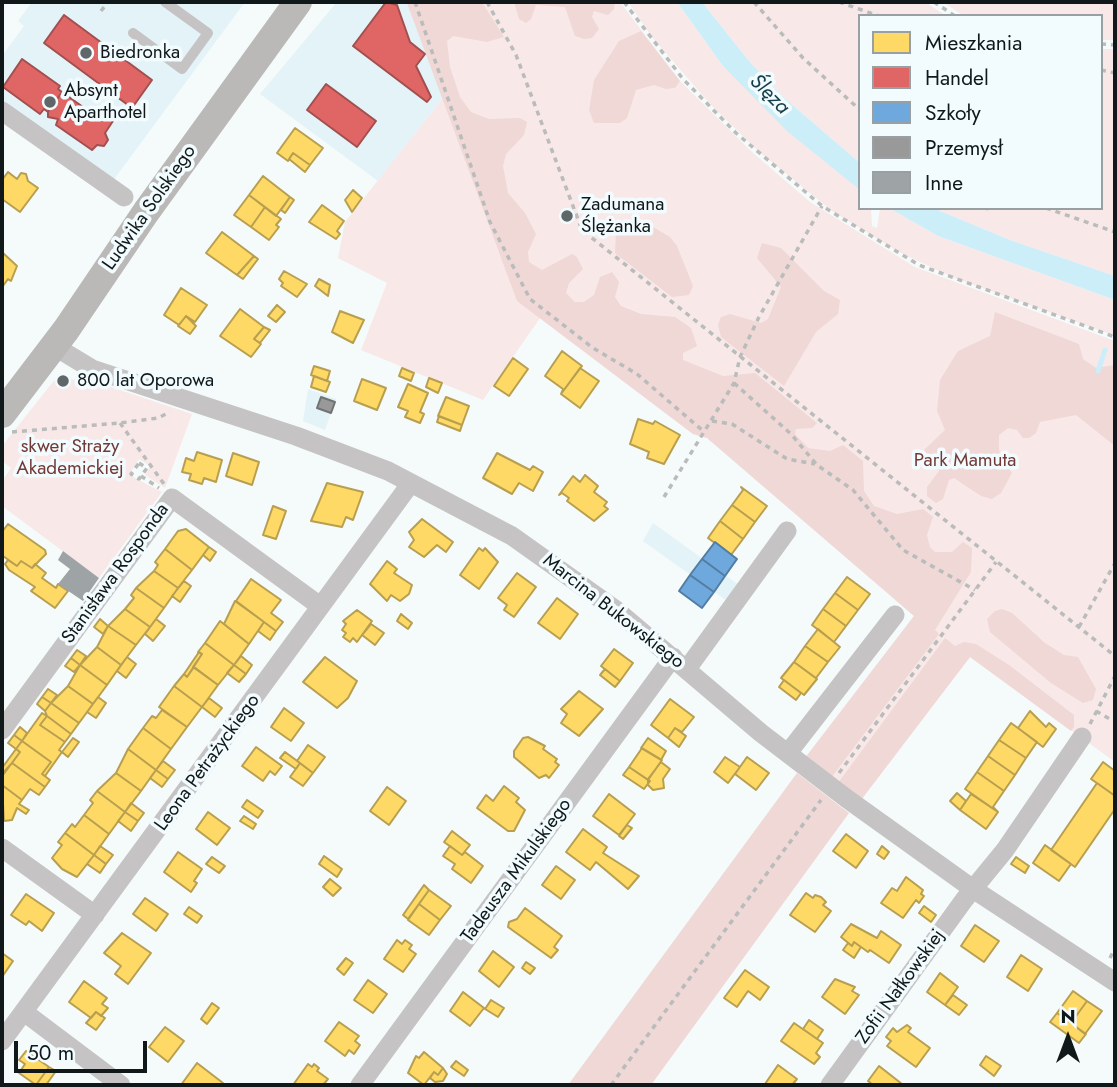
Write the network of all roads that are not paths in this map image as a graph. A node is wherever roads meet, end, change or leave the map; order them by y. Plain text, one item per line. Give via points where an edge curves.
1 (165, 2) edge
2 (298, 2) edge
3 (133, 33) dead end
4 (2, 111) edge
5 (135, 205) junction
6 (54, 346) junction
7 (5, 422) edge
8 (411, 483) junction
9 (787, 531) dead end
10 (320, 606) junction
11 (895, 615) dead end
12 (680, 663) junction
13 (2, 730) edge
14 (1082, 737) road end
15 (788, 753) junction
16 (2, 848) edge
17 (973, 889) junction
18 (95, 915) junction
19 (1115, 982) edge
20 (24, 1013) junction
21 (4, 1032) edge
22 (121, 1085) edge
23 (360, 1085) edge
24 (830, 1085) edge

1 - 3 lane via 208,33 182,69
2 - 5 main road, Ludwika Solskiego
4 - 5 street
5 - 6 main road, Ludwika Solskiego
6 - 7 main road, Ludwika Solskiego
6 - 8 street, Marcina Bukowskiego via 92,369 296,436
8 - 10 street, Leona Petrażyckiego
8 - 12 street, Marcina Bukowskiego via 512,536 616,610
9 - 12 street, Tadeusza Mikulskiego
10 - 13 street, Stanisława Rosponda via 167,494
10 - 18 street, Leona Petrażyckiego
11 - 15 street
12 - 15 street, Marcina Bukowskiego
12 - 23 street, Tadeusza Mikulskiego
14 - 17 street, Zofii Nałkowskiej
15 - 17 street, Marcina Bukowskiego
16 - 18 street
17 - 19 street, Marcina Bukowskiego
17 - 24 street, Zofii Nałkowskiej
18 - 20 street, Leona Petrażyckiego
20 - 21 street, Leona Petrażyckiego
20 - 22 street

